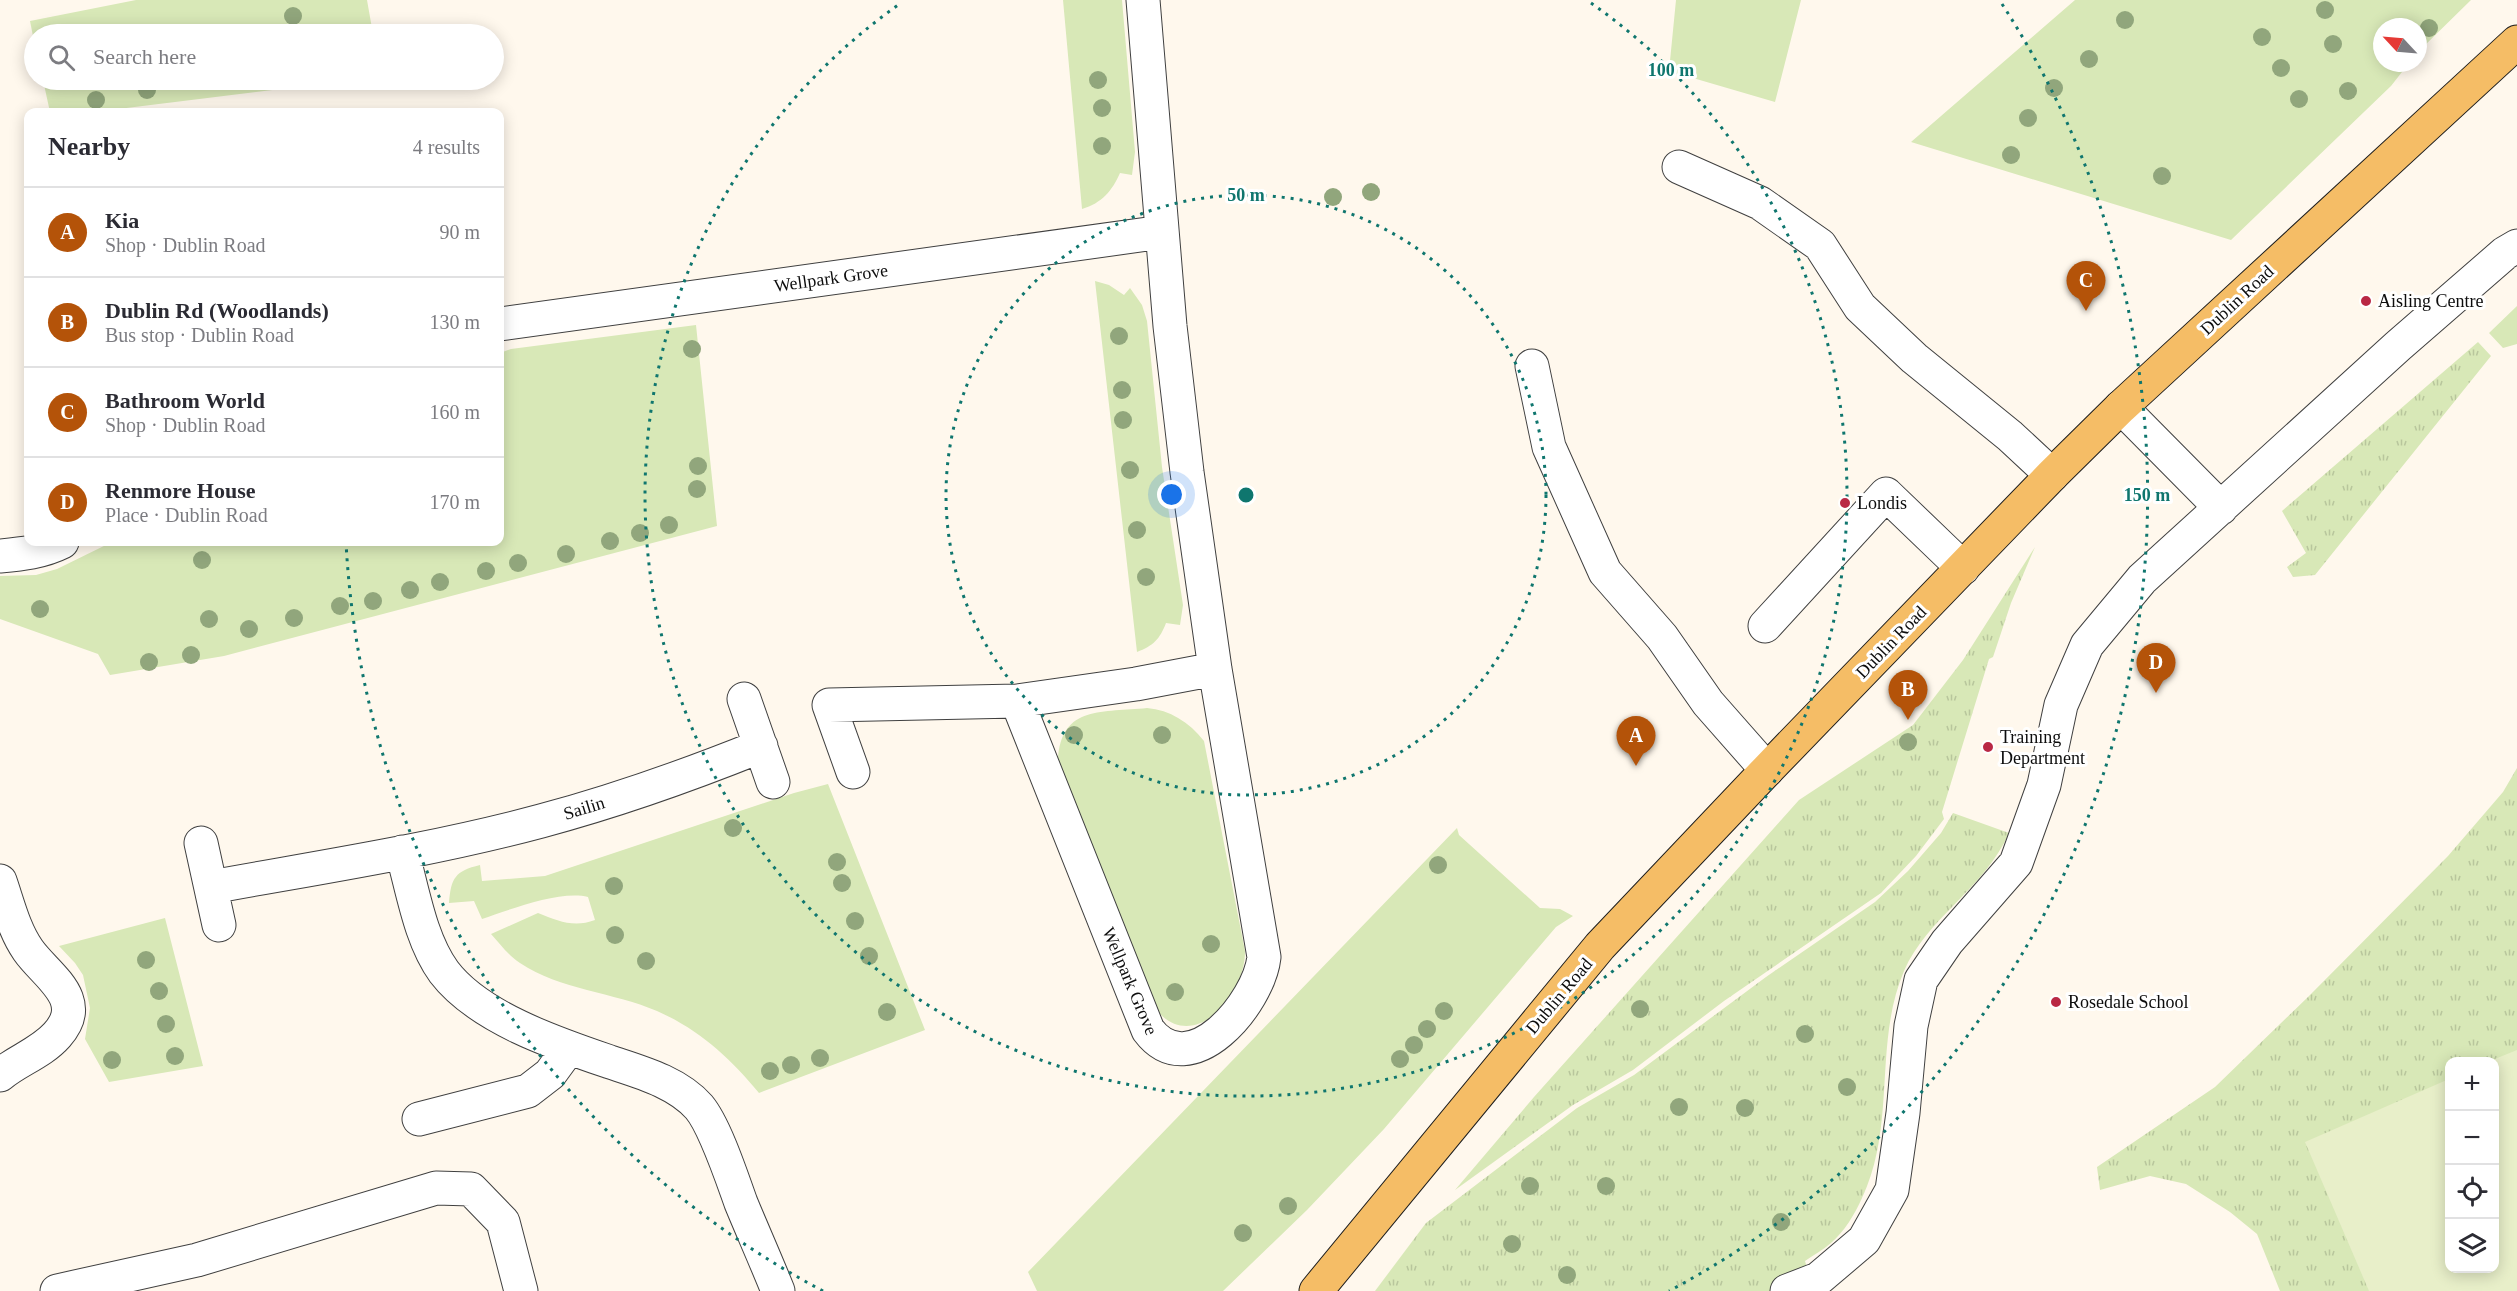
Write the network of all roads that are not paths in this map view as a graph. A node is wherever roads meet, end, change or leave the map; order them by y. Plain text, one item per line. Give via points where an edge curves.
1 (1143, 0) edge
2 (2517, 42) edge
3 (1679, 167) dead end
4 (1162, 232) junction
5 (2517, 246) edge
6 (504, 323) edge
7 (1532, 366) dead end
8 (2121, 407) junction
9 (2052, 475) junction
10 (2221, 508) junction
11 (54, 546) edge
12 (0, 556) edge
13 (1962, 568) junction
14 (1765, 626) dead end
15 (1215, 669) junction
16 (744, 699) dead end
17 (1017, 702) junction
18 (761, 746) junction
19 (1767, 770) junction
20 (853, 772) dead end
21 (773, 782) dead end
22 (201, 843) dead end
23 (402, 852) junction
24 (0, 881) edge
25 (211, 887) junction
26 (219, 925) dead end
27 (569, 1048) junction
28 (0, 1075) edge
29 (419, 1119) dead end
30 (57, 1291) edge
31 (521, 1291) edge
32 (778, 1291) edge
33 (1316, 1291) edge
34 (1788, 1291) edge

1 - 4 street, Wellpark Grove
2 - 8 main road, Dublin Road
3 - 9 street via 1760,203 1820,245 1860,307
4 - 6 street, Wellpark Grove
4 - 15 street, Wellpark Grove via 1183,439
5 - 10 street via 2398,346
7 - 19 street via 1549,447 1605,572 1662,637 1708,703
8 - 9 main road, Dublin Road
8 - 10 street
9 - 13 main road, Dublin Road
10 - 34 street via 2142,579 2087,645 2061,705 2044,785 2016,863 1947,942 1921,980 1911,1026 1904,1113 1892,1190 1864,1240 1818,1279
11 - 12 street
13 - 14 street via 1886,494
13 - 19 main road, Dublin Road
15 - 17 street
15 - 17 street, Wellpark Grove via 1264,957 1259,978 1242,1009 1204,1042 1185,1050 1158,1043 1148,1030
16 - 18 street
17 - 20 street via 829,705
18 - 21 street
18 - 23 street, Sailin via 642,791 542,821
19 - 33 main road, Dublin Road via 1600,946
22 - 25 street
23 - 25 street, Sailin
23 - 27 street via 419,915 444,972 478,1003
24 - 28 street via 28,950 60,986 68,1013 58,1034 46,1046
25 - 26 street
27 - 29 street via 550,1074 528,1091
27 - 32 street via 652,1076 699,1108 725,1159
30 - 31 street via 197,1260 436,1188 471,1189 503,1222

